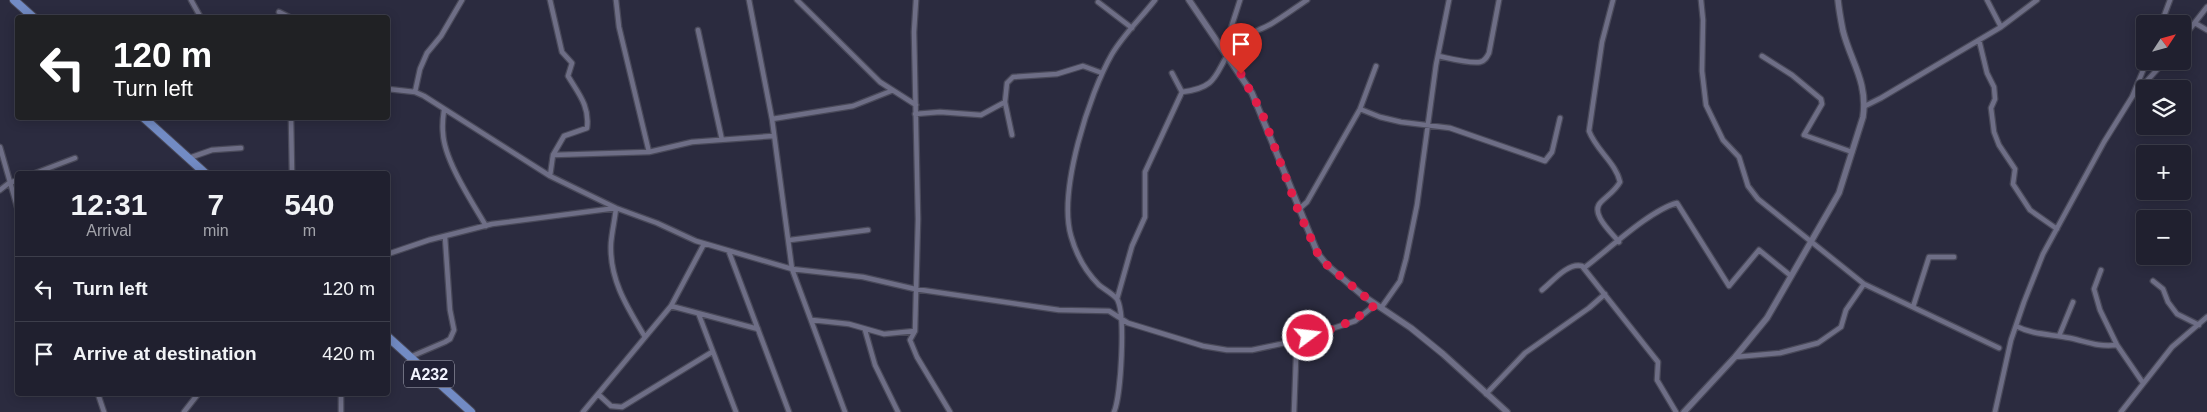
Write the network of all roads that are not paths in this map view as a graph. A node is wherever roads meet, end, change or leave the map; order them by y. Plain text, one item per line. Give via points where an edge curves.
1 (14, 0) edge
2 (191, 0) edge
3 (462, 0) edge
4 (550, 0) edge
5 (616, 0) edge
6 (749, 0) edge
7 (797, 0) edge
8 (916, 0) edge
9 (1154, 0) edge
10 (1189, 0) edge
11 (1240, 0) edge
12 (1306, 0) edge
13 (1449, 0) edge
14 (1500, 0) edge
15 (1613, 0) edge
16 (1701, 0) edge
17 (1838, 0) edge
18 (1987, 0) edge
19 (2037, 0) edge
20 (2170, 0) edge
21 (1098, 2) dead end
22 (2207, 7) edge
23 (279, 12) dead end
24 (31, 15) edge
25 (199, 15) edge
26 (285, 15) edge
27 (2164, 15) edge
28 (2195, 23) junction
29 (2001, 27) junction
30 (1132, 28) junction
31 (2191, 28) edge
32 (698, 30) dead end
33 (2207, 30) edge
34 (1979, 40) junction
35 (1221, 46) junction
36 (1227, 55) junction
37 (1438, 56) junction
38 (1762, 56) dead end
39 (1376, 66) dead end
40 (2143, 70) edge
41 (2157, 70) edge
42 (1102, 73) junction
43 (1172, 73) dead end
44 (390, 88) edge
45 (891, 91) junction
46 (415, 92) junction
47 (1182, 92) junction
48 (2132, 97) junction
49 (1005, 102) junction
50 (916, 105) junction
51 (1865, 106) junction
52 (1360, 109) junction
53 (444, 110) junction
54 (915, 114) junction
55 (1560, 118) dead end
56 (772, 119) junction
57 (146, 120) edge
58 (291, 120) edge
59 (1427, 124) junction
60 (1012, 134) dead end
61 (773, 136) junction
62 (722, 140) junction
63 (0, 147) edge
64 (241, 148) dead end
65 (649, 152) junction
66 (1852, 152) junction
67 (553, 155) junction
68 (74, 158) dead end
69 (188, 158) junction
70 (41, 171) edge
71 (203, 171) edge
72 (292, 171) edge
73 (550, 176) junction
74 (15, 181) edge
75 (9, 183) junction
76 (0, 190) edge
77 (15, 201) edge
78 (616, 208) junction
79 (1298, 210) junction
80 (486, 226) junction
81 (2057, 229) junction
82 (868, 230) dead end
83 (445, 237) junction
84 (790, 240) junction
85 (1812, 240) junction
86 (1619, 242) junction
87 (704, 244) junction
88 (729, 252) junction
89 (390, 253) edge
90 (1954, 257) dead end
91 (1584, 268) junction
92 (792, 269) junction
93 (2101, 270) dead end
94 (1791, 276) junction
95 (2153, 281) dead end
96 (1864, 284) junction
97 (915, 289) junction
98 (1542, 290) dead end
99 (1605, 294) junction
100 (1116, 299) junction
101 (2073, 302) dead end
102 (671, 306) junction
103 (1378, 307) junction
104 (1913, 307) junction
105 (699, 315) junction
106 (1121, 317) junction
107 (2207, 317) edge
108 (812, 320) junction
109 (2199, 325) junction
110 (2016, 326) junction
111 (758, 329) junction
112 (865, 330) junction
113 (915, 331) junction
114 (2059, 336) junction
115 (645, 337) junction
116 (390, 339) edge
117 (1294, 341) junction
118 (2117, 345) junction
119 (1999, 348) dead end
120 (712, 352) junction
121 (410, 357) junction
122 (1735, 357) junction
123 (2143, 383) junction
124 (598, 394) junction
125 (1486, 394) junction
126 (99, 396) edge
127 (196, 396) edge
128 (341, 396) edge
129 (104, 412) edge
130 (184, 412) edge
131 (341, 412) edge
132 (471, 412) edge
133 (583, 412) edge
134 (736, 412) edge
135 (789, 412) edge
136 (846, 412) edge
137 (898, 412) edge
138 (950, 412) edge
139 (1114, 412) edge
140 (1294, 412) edge
141 (1506, 412) edge
142 (1676, 412) edge
143 (1684, 412) edge
144 (1995, 412) edge
145 (2121, 412) edge

1 - 24 main road
2 - 25 street
3 - 46 street via 427,53
4 - 67 street via 562,52 572,63 568,76 586,107 587,123 587,128 564,136
5 - 65 street via 619,27
6 - 56 street
7 - 45 street
8 - 50 street
9 - 30 street
10 - 35 street
11 - 35 street
12 - 36 street via 1270,25 1249,33
13 - 37 street
14 - 37 street via 1490,53 1485,60 1472,62
15 - 86 street via 1602,42 1589,131 1592,140 1618,174 1620,182 1598,204 1597,211
16 - 85 street via 1706,105 1723,140 1739,157 1748,186 1774,213
17 - 51 street via 1843,32 1862,84
18 - 29 street
19 - 29 street
20 - 27 street
21 - 30 street
22 - 28 street
23 - 26 street
28 - 31 street
28 - 33 street
29 - 34 street
30 - 42 street via 1112,53
32 - 62 street
34 - 51 street
34 - 81 street via 1994,87 1995,99 1991,108 1994,132 2015,169 2013,184 2030,210
35 - 36 street
36 - 47 street via 1209,85
36 - 79 street via 1256,99
37 - 59 street
38 - 66 street via 1821,99 1822,104 1804,135
39 - 52 street
40 - 48 street
41 - 48 street
42 - 49 street via 1083,66 1057,74 1013,77 1007,83
42 - 100 street via 1076,154 1068,215 1070,233 1079,257 1094,279
43 - 47 street
44 - 46 street
45 - 50 street
45 - 56 street via 853,106
46 - 53 street
47 - 100 street via 1145,172 1145,217 1132,246
48 - 81 street
49 - 54 street via 981,115
49 - 60 street
50 - 54 street
51 - 66 street
52 - 59 street via 1401,122
52 - 79 street via 1307,202
53 - 73 street
53 - 80 street via 443,134 447,148 456,172
54 - 97 street via 918,219
55 - 59 street via 1552,152 1545,161 1450,128
56 - 61 street
57 - 69 main road
58 - 72 street
59 - 103 street via 1417,205 1406,259 1400,281
61 - 62 street
61 - 84 street
62 - 65 street via 692,142
63 - 75 street
64 - 69 street via 212,150
65 - 67 street
66 - 85 street via 1839,193
67 - 73 street
68 - 70 street
69 - 71 main road
73 - 78 street
74 - 75 street
75 - 76 street
75 - 77 street
78 - 80 street
78 - 87 street
78 - 115 street via 611,244 615,277 622,299
79 - 103 street via 1318,254 1327,265
80 - 83 street
81 - 110 street via 2043,254
82 - 84 street
83 - 89 street
83 - 121 street via 454,330 450,339
84 - 92 street
85 - 94 street
85 - 96 street
86 - 91 street
86 - 94 street via 1652,215 1677,203 1730,286 1759,250
87 - 88 street
87 - 102 street
88 - 92 street
88 - 111 street
90 - 104 street via 1930,258
91 - 98 street via 1578,264 1565,270
91 - 99 street
92 - 97 street via 863,277
92 - 108 street
93 - 118 street via 2094,289
94 - 122 street via 1767,318
95 - 109 street via 2163,289 2177,314
96 - 104 street
96 - 122 street via 1846,310 1841,327 1818,343 1780,353
97 - 106 street via 1059,310 1109,311
97 - 113 street
99 - 125 street via 1525,352
99 - 142 street via 1658,362 1657,380
100 - 106 street
101 - 114 street
102 - 105 street
102 - 115 street
103 - 117 street via 1355,321
103 - 125 street via 1411,328
104 - 119 street
105 - 111 street
105 - 120 street
106 - 117 street via 1128,323 1227,350 1252,350
106 - 139 street via 1122,352
107 - 109 street
108 - 112 street via 849,324
108 - 136 street
109 - 123 street via 2172,347
110 - 114 street via 2028,332
110 - 144 street
111 - 135 street
112 - 113 street via 884,334
112 - 137 street via 875,365
113 - 138 street via 910,340 917,357
114 - 118 street via 2090,345
115 - 124 street
116 - 121 main road, A232
117 - 140 street
118 - 123 street
120 - 124 street via 622,407 610,406
120 - 134 street
121 - 132 main road, A232
122 - 143 street
123 - 145 street
124 - 133 street
125 - 141 street
126 - 129 street
127 - 130 street
128 - 131 street

